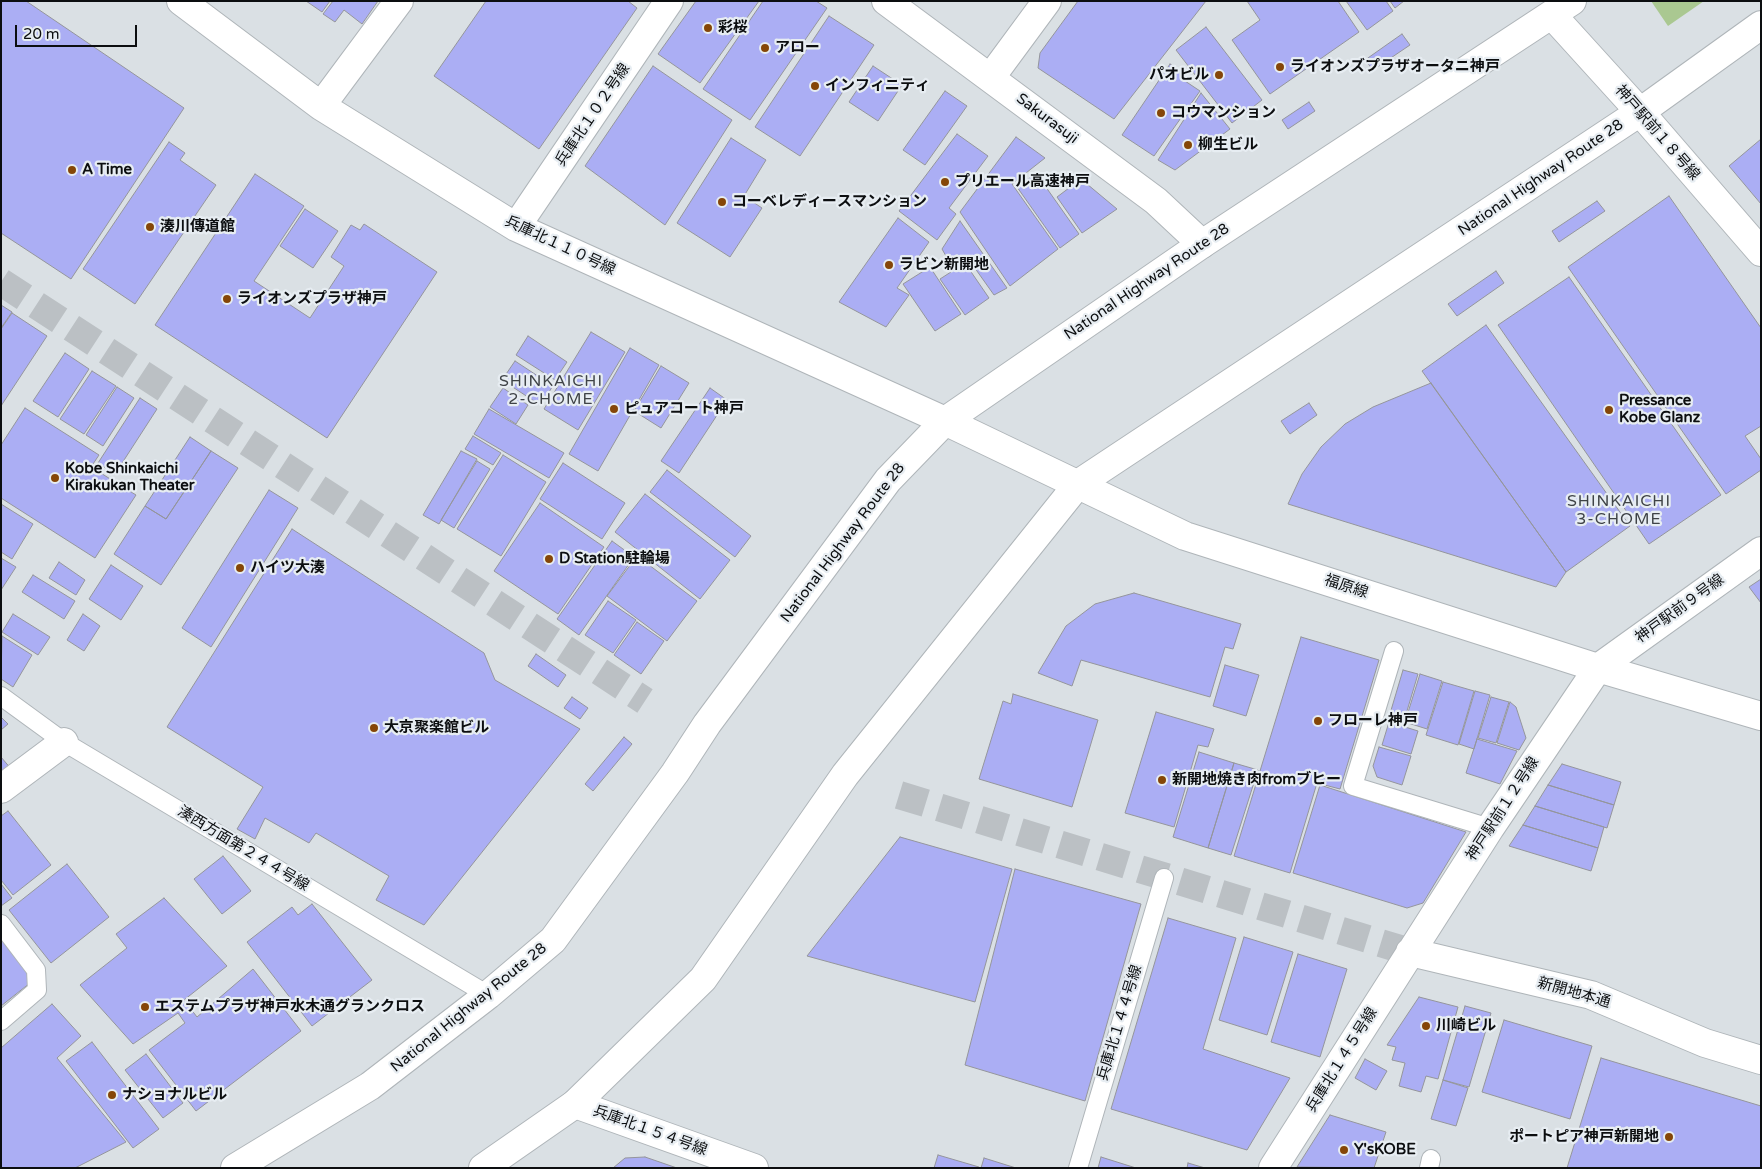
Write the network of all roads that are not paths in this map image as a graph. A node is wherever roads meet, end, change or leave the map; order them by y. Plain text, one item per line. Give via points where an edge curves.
1 (181, 1) edge
2 (399, 1) edge
3 (669, 1) edge
4 (886, 1) edge
5 (1047, 1) edge
6 (1554, 6) edge
7 (1761, 24) edge
8 (991, 77) junction
9 (321, 106) junction
10 (1640, 112) junction
11 (516, 227) junction
12 (1202, 244) junction
13 (1761, 252) edge
14 (945, 421) junction
15 (1078, 484) junction
16 (1761, 551) edge
17 (1394, 651) dead end
18 (1598, 668) junction
19 (1, 696) edge
20 (1761, 716) edge
21 (64, 742) junction
22 (1, 789) edge
23 (1490, 828) junction
24 (1164, 878) dead end
25 (1, 924) edge
26 (1410, 952) junction
27 (488, 995) junction
28 (1, 1021) edge
29 (1761, 1060) edge
30 (575, 1104) junction
31 (236, 1168) edge
32 (483, 1168) edge
33 (754, 1168) edge
34 (1078, 1168) edge
35 (1273, 1168) edge

1 - 9 main road, 兵庫北１１０号線
2 - 9 main road
3 - 11 main road, 兵庫北１０２号線
4 - 8 main road, Sakurasuji
5 - 8 main road
6 - 10 main road, 神戸駅前１８号線
6 - 12 main road, National Highway Route 28
7 - 10 main road, National Highway Route 28
8 - 12 main road, Sakurasuji via 1156,201
9 - 11 main road, 兵庫北１１０号線
10 - 13 main road, 神戸駅前１８号線
10 - 15 main road, National Highway Route 28
11 - 14 main road, 兵庫北１１０号線
12 - 14 main road, National Highway Route 28
14 - 15 main road, 福原線
14 - 27 main road, National Highway Route 28 via 888,480 707,724 676,772 553,940
15 - 18 main road, 福原線 via 1185,536
15 - 30 main road, National Highway Route 28 via 845,775 703,980
16 - 18 main road, 神戸駅前９号線
17 - 23 lane via 1353,786
18 - 20 main road, 福原線
18 - 23 main road, 神戸駅前１２号線
19 - 21 lane, 湊西方面第２４４号線
21 - 22 main road
21 - 27 lane, 湊西方面第２４４号線
23 - 26 main road, 神戸駅前１２号線
24 - 34 lane, 兵庫北１４４号線
25 - 28 lane via 36,970 37,990
26 - 29 main road, 新開地本通 via 1591,995 1705,1043
26 - 35 main road, 兵庫北１４５号線
27 - 31 main road, National Highway Route 28 via 370,1086
30 - 32 main road, National Highway Route 28
30 - 33 main road, 兵庫北１５４号線

